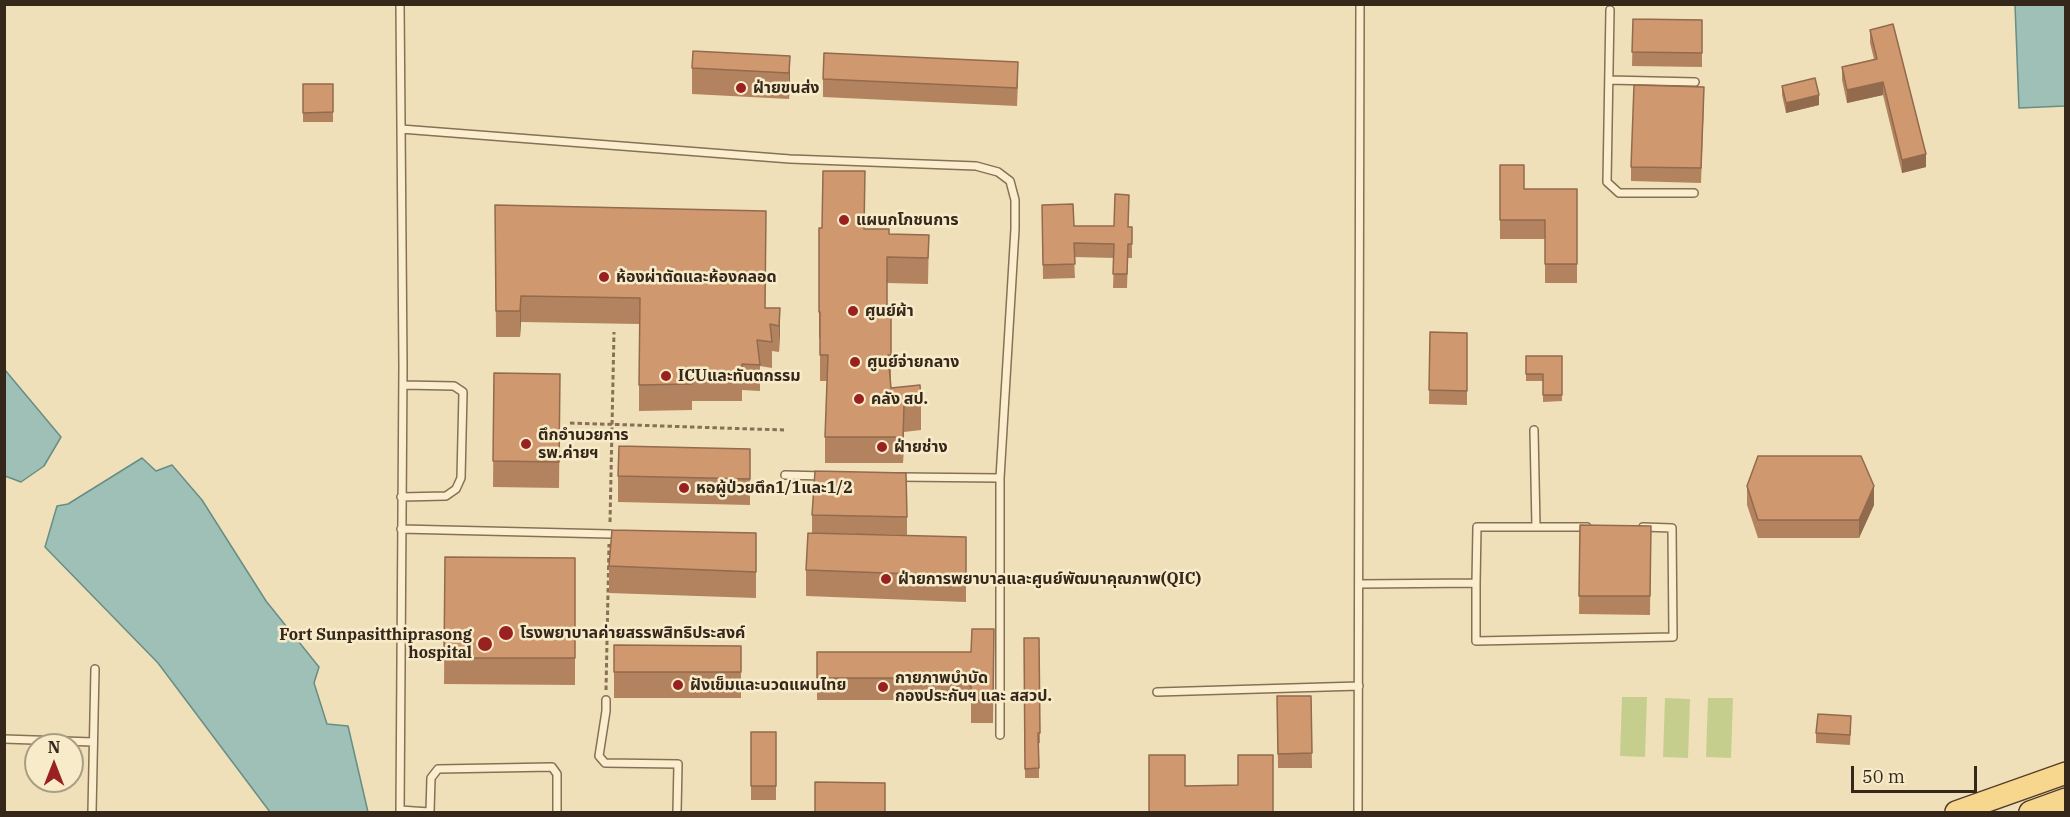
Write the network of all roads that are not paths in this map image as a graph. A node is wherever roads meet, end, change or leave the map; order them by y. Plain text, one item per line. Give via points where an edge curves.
1 (400, 4) edge
2 (1360, 4) edge
3 (1610, 10) dead end
4 (1609, 80) junction
5 (1695, 82) dead end
6 (401, 129) junction
7 (1694, 194) dead end
8 (403, 385) junction
9 (1534, 430) dead end
10 (785, 476) dead end
11 (833, 476) edge
12 (892, 477) edge
13 (1000, 478) junction
14 (401, 497) junction
15 (1536, 527) junction
16 (1593, 527) edge
17 (1638, 527) edge
18 (401, 529) junction
19 (610, 534) edge
20 (1476, 583) junction
21 (1359, 584) junction
22 (95, 669) dead end
23 (1359, 686) junction
24 (1157, 692) dead end
25 (606, 700) road end
26 (1000, 735) dead end
27 (4, 739) edge
28 (93, 742) junction
29 (2066, 773) edge
30 (2066, 799) edge
31 (400, 811) edge
32 (92, 813) edge
33 (429, 813) edge
34 (557, 813) edge
35 (677, 813) edge
36 (1358, 813) edge
37 (1956, 813) edge
38 (2030, 813) edge

1 - 6 lane
2 - 21 lane
3 - 4 lane
4 - 5 lane
4 - 7 lane via 1607,182 1619,193
6 - 8 lane
6 - 13 lane via 790,159 976,166 998,172 1010,181 1016,200
8 - 14 lane
8 - 14 lane via 454,386 463,392 461,478 456,489 446,496
9 - 15 lane
10 - 11 lane
12 - 13 lane
13 - 26 lane
14 - 18 lane
15 - 16 lane
15 - 20 lane via 1477,527
17 - 20 lane via 1672,528 1673,637 1476,641
18 - 19 lane
18 - 31 lane
20 - 21 lane
21 - 23 lane
22 - 28 lane
23 - 24 lane
23 - 36 lane
25 - 35 lane via 599,756 604,763 678,764
27 - 28 lane
28 - 32 lane
29 - 37 main road
30 - 38 main road
31 - 33 lane
33 - 34 lane via 431,778 438,770 552,767 557,774

